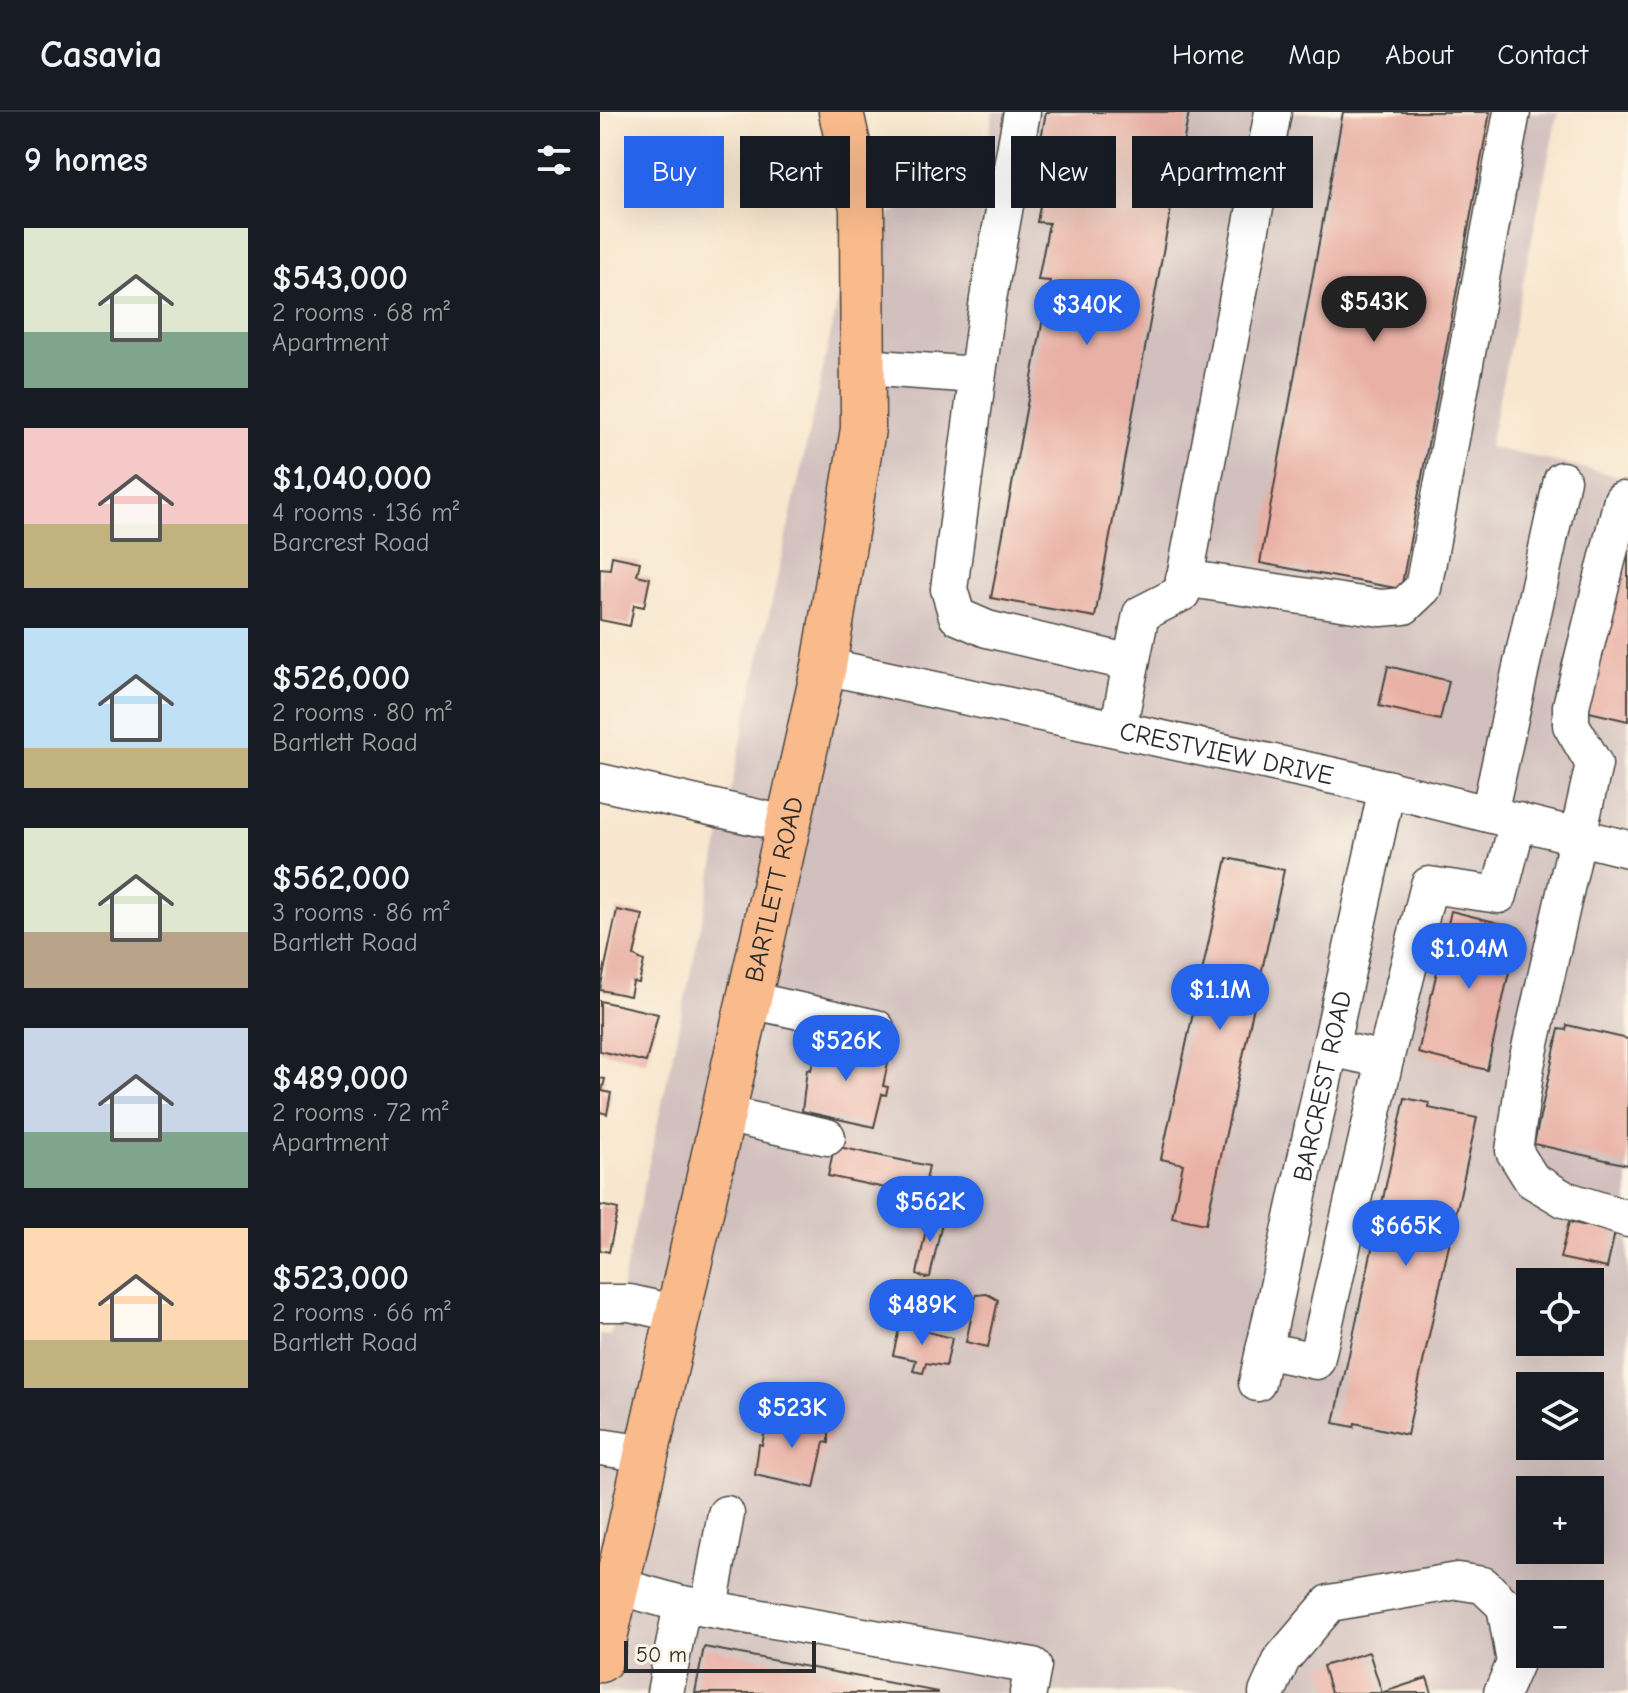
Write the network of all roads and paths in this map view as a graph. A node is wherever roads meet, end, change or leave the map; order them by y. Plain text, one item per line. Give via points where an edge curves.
1 (841, 112) edge
2 (1022, 112) edge
3 (1273, 112) edge
4 (1512, 112) edge
5 (863, 367) junction
6 (977, 375) junction
7 (1562, 480) dead end
8 (1628, 502) edge
9 (1184, 578) junction
10 (1131, 663) junction
11 (824, 666) junction
12 (1118, 729) junction
13 (600, 782) edge
14 (1387, 788) junction
15 (1503, 818) junction
16 (790, 825) junction
17 (1578, 836) junction
18 (1628, 849) edge
19 (750, 1000) junction
20 (876, 1028) dead end
21 (1330, 1048) junction
22 (1385, 1060) junction
23 (724, 1114) junction
24 (1311, 1130) junction
25 (827, 1137) dead end
26 (1366, 1142) junction
27 (1628, 1219) edge
28 (1282, 1265) junction
29 (1336, 1277) junction
30 (600, 1303) edge
31 (678, 1314) junction
32 (600, 1447) edge
33 (647, 1454) junction
34 (726, 1514) dead end
35 (613, 1566) edge
36 (695, 1606) junction
37 (600, 1660) edge
38 (665, 1693) edge
39 (1028, 1693) edge
40 (1267, 1693) edge
41 (1502, 1693) edge

1 - 5 main road, BARTLETT ROAD via 862,208
2 - 6 street
3 - 9 street
4 - 9 street via 1423,588 1404,606 1381,608
5 - 6 street
5 - 11 main road, BARTLETT ROAD via 863,429
6 - 10 street via 949,589 957,616 987,629
7 - 15 street
8 - 17 street via 1622,500 1571,706 1571,725 1594,764
9 - 10 street via 1182,593 1141,614
10 - 12 street
11 - 12 street, CRESTVIEW DRIVE
11 - 16 main road, BARTLETT ROAD
12 - 14 street, CRESTVIEW DRIVE
13 - 16 street
14 - 15 street, CRESTVIEW DRIVE
14 - 21 street, BARCREST ROAD
15 - 17 street, CRESTVIEW DRIVE
15 - 22 street via 1499,895 1429,885
16 - 19 main road, BARTLETT ROAD
17 - 18 street, CRESTVIEW DRIVE
17 - 27 street via 1526,1066 1514,1151 1532,1180 1564,1199
19 - 20 street
19 - 23 main road, BARTLETT ROAD
21 - 22 street
21 - 24 street, BARCREST ROAD
22 - 26 street
23 - 25 street
23 - 31 main road, BARTLETT ROAD
24 - 26 street
24 - 28 street, BARCREST ROAD
26 - 29 street
28 - 29 street
28 - 29 street, BARCREST ROAD via 1260,1366 1316,1361
30 - 31 street via 630,1303
31 - 33 main road, BARTLETT ROAD
32 - 33 street
33 - 35 main road, BARTLETT ROAD
34 - 36 street
35 - 36 street
35 - 37 main road, BARTLETT ROAD
36 - 38 street
36 - 39 street via 1033,1666
40 - 41 street via 1282,1659 1330,1603 1457,1581 1483,1585 1505,1606 1515,1663

